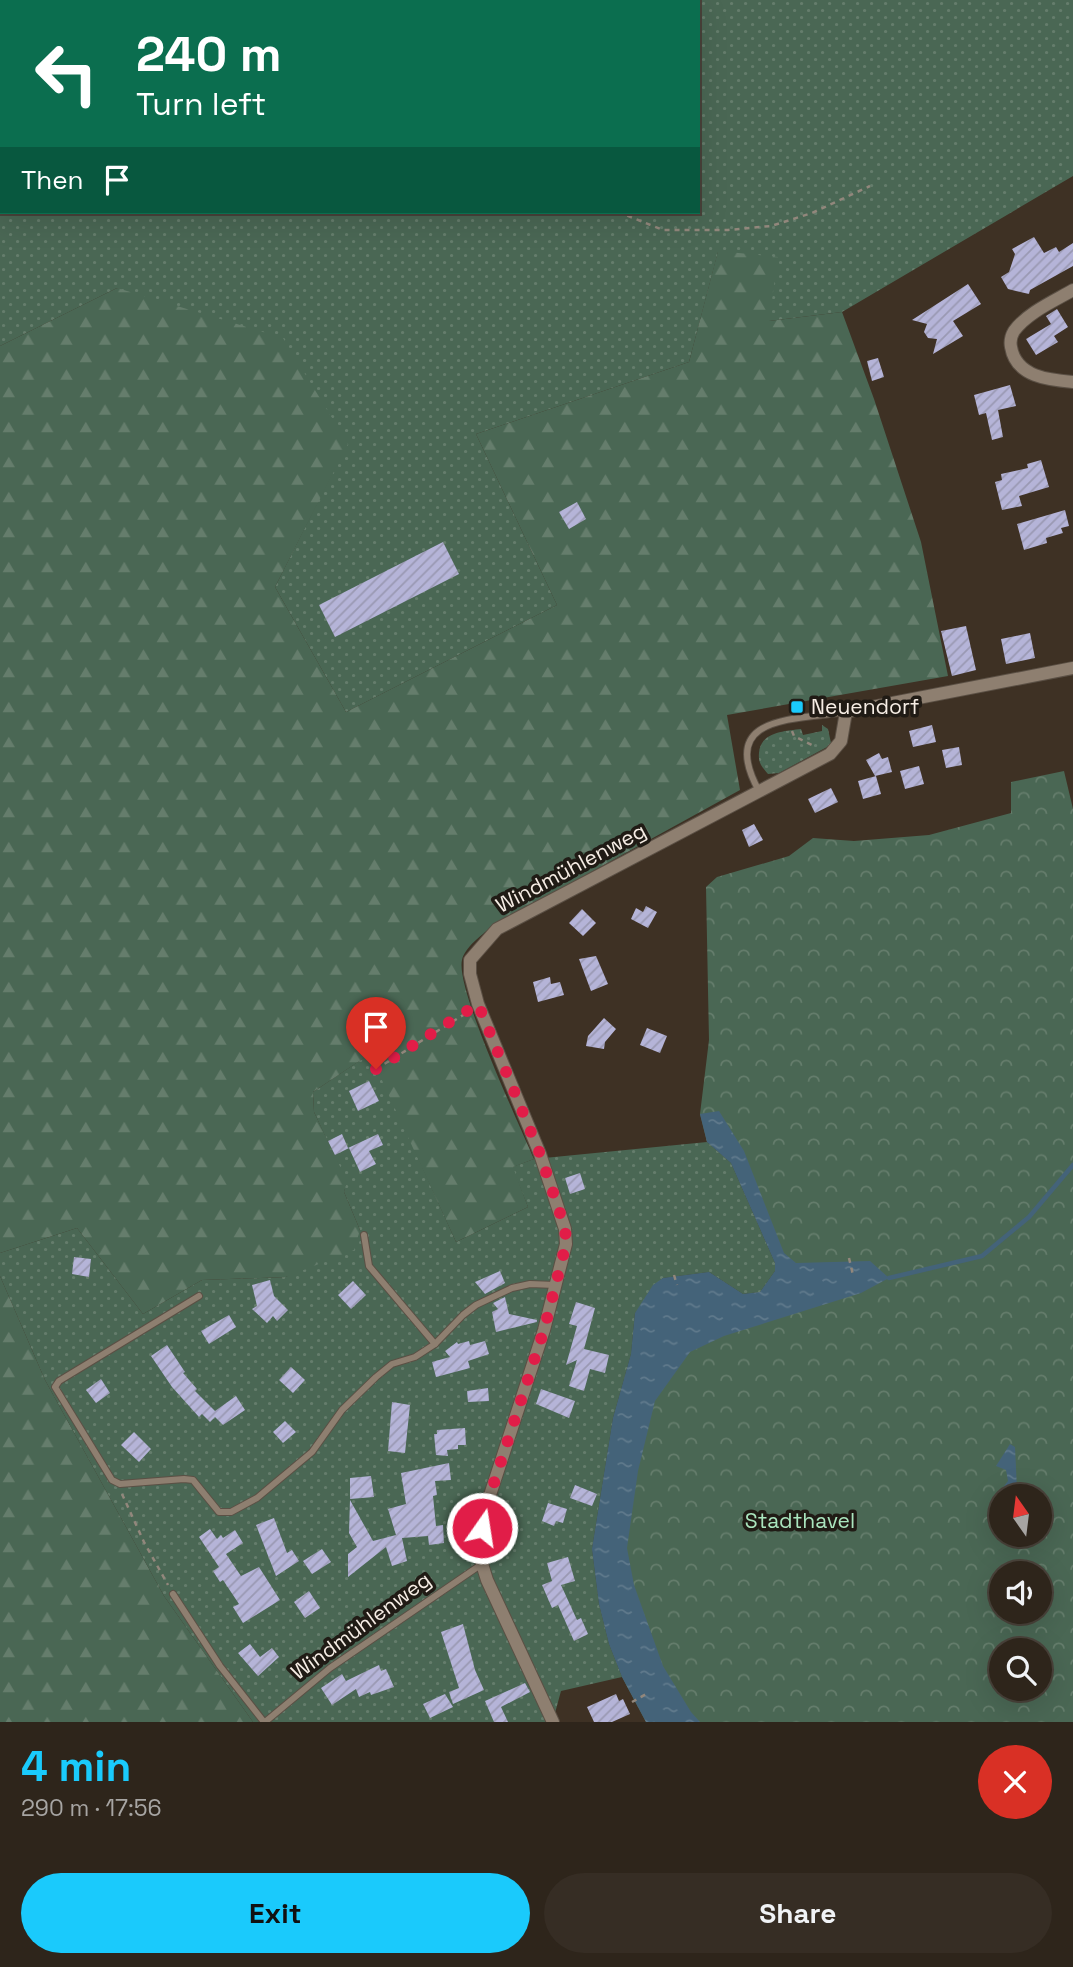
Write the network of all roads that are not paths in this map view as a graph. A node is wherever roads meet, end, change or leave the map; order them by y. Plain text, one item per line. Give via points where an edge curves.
1 (1073, 290) edge
2 (1073, 382) edge
3 (1073, 668) edge
4 (846, 712) junction
5 (759, 791) junction
6 (364, 1235) dead end
7 (557, 1285) junction
8 (199, 1296) dead end
9 (435, 1344) junction
10 (482, 1564) junction
11 (173, 1594) road end
12 (265, 1722) edge
13 (553, 1722) edge

1 - 2 street via 1022,323 1010,342 1026,371
3 - 4 street
4 - 5 street, Windmühlenweg via 841,741 830,754
4 - 5 lane via 768,724 754,732 747,769
5 - 7 street, Windmühlenweg via 497,929 470,960 478,1004 565,1228
6 - 9 lane via 369,1266
7 - 9 lane via 530,1284 494,1295 463,1315
7 - 10 street, Windmühlenweg via 490,1495 480,1545
8 - 9 lane via 55,1387 112,1480 120,1484 193,1480 219,1512 231,1512 257,1498 312,1452 342,1410 376,1377
10 - 12 lane, Windmühlenweg via 330,1668
10 - 13 street, Windmühlenweg
11 - 12 lane, Windmühlenweg via 220,1666

